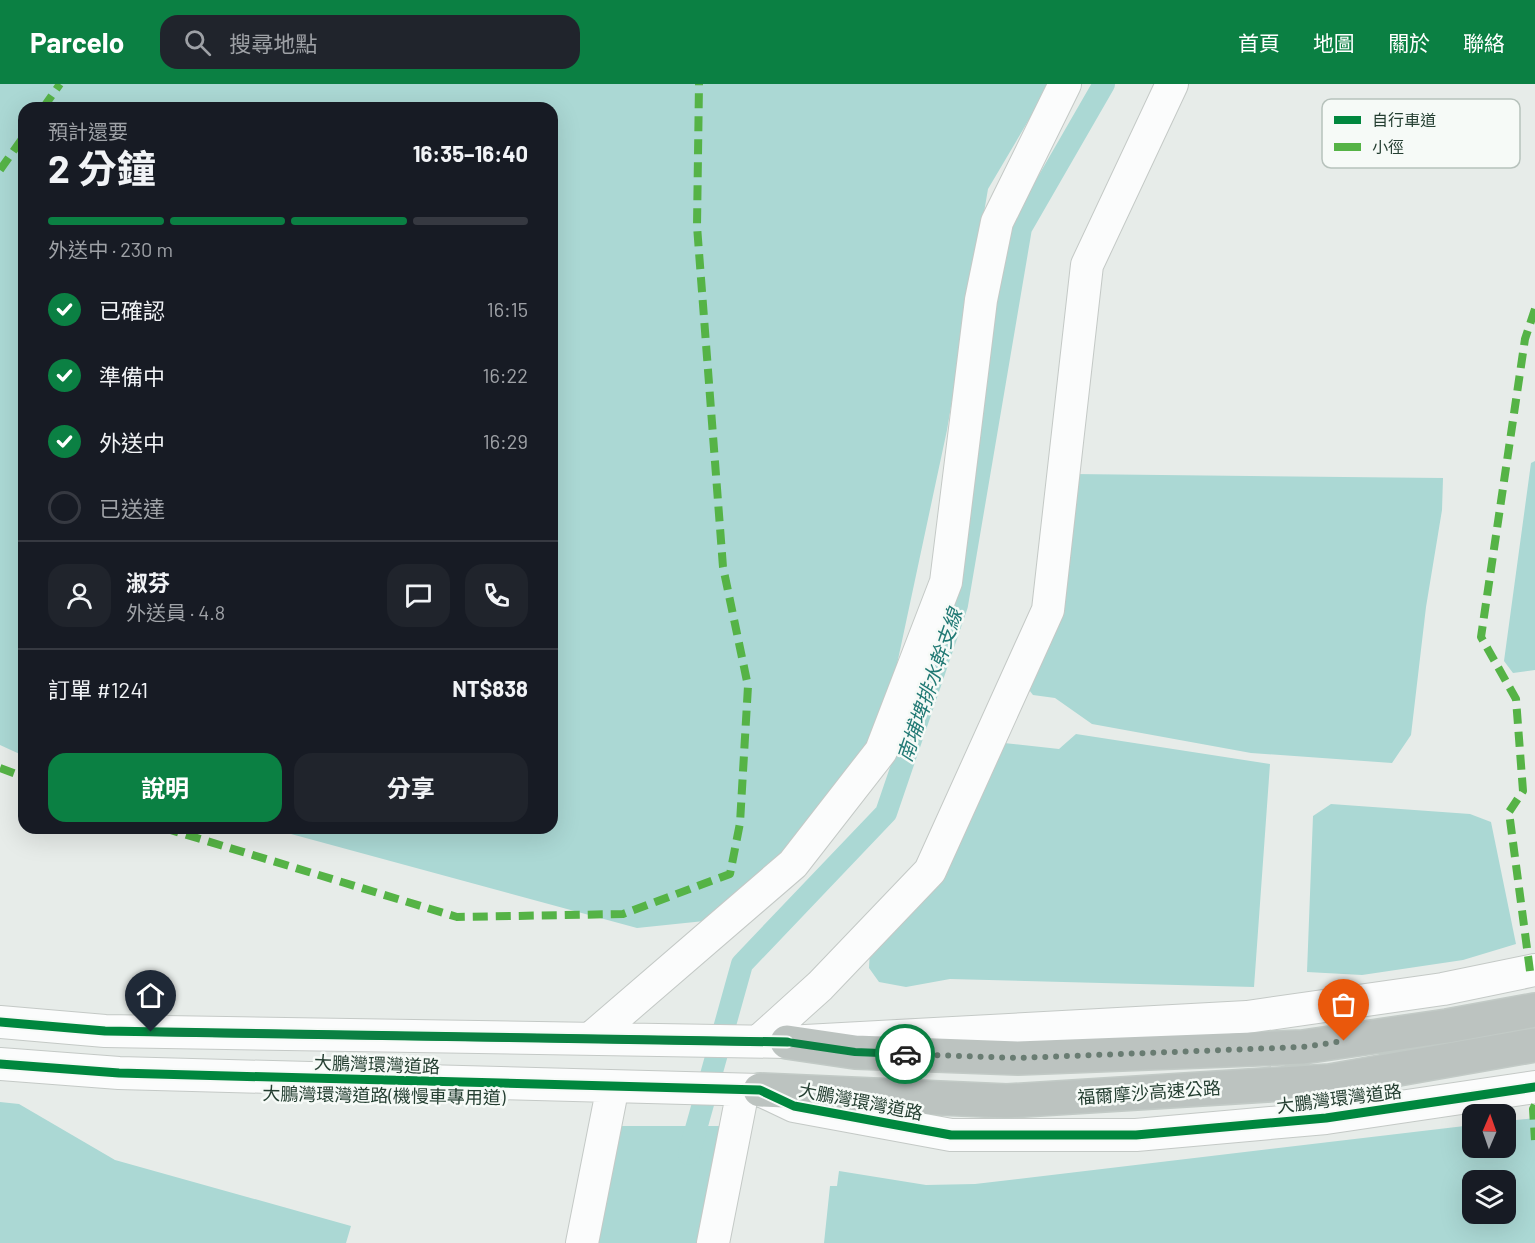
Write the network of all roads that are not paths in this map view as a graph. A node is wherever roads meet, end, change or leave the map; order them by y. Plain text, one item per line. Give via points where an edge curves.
1 (1065, 84) edge
2 (1172, 84) edge
3 (1533, 971) edge
4 (1535, 1005) edge
5 (1535, 1010) edge
6 (0, 1022) edge
7 (590, 1039) junction
8 (768, 1041) junction
9 (1535, 1046) edge
10 (0, 1064) edge
11 (0, 1076) edge
12 (1535, 1087) edge
13 (746, 1093) junction
14 (656, 1095) junction
15 (610, 1101) junction
16 (582, 1243) edge
17 (713, 1243) edge

1 - 7 street via 997,222 981,300 946,582 881,751 793,864
2 - 8 street via 1087,266 1048,610 930,872
3 - 4 street
3 - 8 street, 大鵬灣環灣道路 via 1443,989 1247,1017
5 - 8 highway, 福爾摩沙高速公路 via 1303,1047 1018,1058 855,1052
6 - 7 street, 大鵬灣環灣道路 via 105,1031
7 - 8 street, 大鵬灣環灣道路
9 - 13 highway, 福爾摩沙高速公路 via 1330,1081 1007,1101
10 - 14 street, 大鵬灣環灣道路 via 119,1073
11 - 15 street, 大鵬灣環灣道路(機慢車專用道) via 118,1088
12 - 13 street, 大鵬灣環灣道路 via 1326,1118 1136,1135 951,1135 794,1106
13 - 14 street, 大鵬灣環灣道路
13 - 17 street
14 - 15 street, 大鵬灣環灣道路(機慢車專用道)
15 - 16 street

